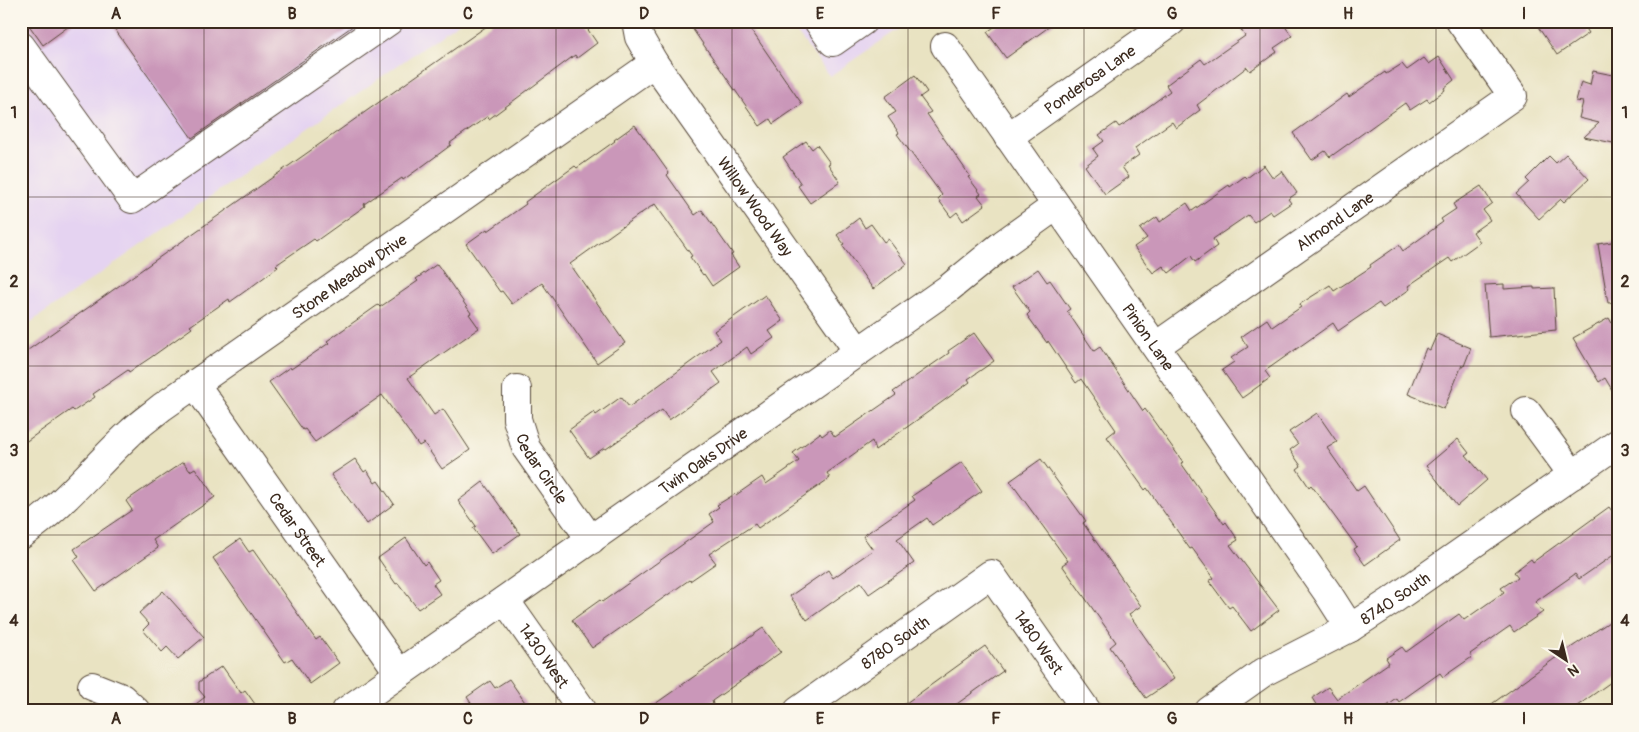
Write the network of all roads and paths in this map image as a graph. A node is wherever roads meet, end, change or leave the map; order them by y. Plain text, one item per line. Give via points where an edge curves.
1 (389, 21) edge
2 (636, 21) edge
3 (818, 21) edge
4 (863, 21) edge
5 (1172, 21) edge
6 (1460, 21) edge
7 (21, 46) edge
8 (945, 46) dead end
9 (654, 63) junction
10 (1008, 137) junction
11 (1056, 206) junction
12 (1156, 346) junction
13 (858, 351) junction
14 (195, 384) junction
15 (517, 388) dead end
16 (1526, 411) dead end
17 (1618, 443) edge
18 (1573, 475) junction
19 (21, 535) edge
20 (590, 540) junction
21 (991, 574) joint
22 (505, 600) junction
23 (1350, 628) junction
24 (399, 673) junction
25 (92, 686) dead end
26 (136, 711) edge
27 (346, 711) edge
28 (582, 711) edge
29 (798, 711) edge
30 (1087, 711) edge
31 (1209, 711) edge

1 - 7 street via 132,199
2 - 9 street via 639,37
3 - 4 street via 833,42
5 - 10 street, Ponderosa Lane
6 - 12 street, Almond Lane via 1512,96
8 - 10 street, Pinion Lane
9 - 13 street, Willow Wood Way
9 - 14 street, Stone Meadow Drive
10 - 11 street, Pinion Lane
11 - 12 street, Pinion Lane
11 - 13 street, Twin Oaks Drive via 949,288
12 - 23 street, Pinion Lane
13 - 20 street, Twin Oaks Drive
14 - 19 street, Stone Meadow Drive via 130,432 55,507
14 - 24 street, Cedar Street
15 - 20 street, Cedar Circle via 517,419 526,448
16 - 18 street
17 - 18 street, 8740 South
18 - 23 street, 8740 South
20 - 22 street, Twin Oaks Drive
21 - 29 street, 8780 South
21 - 30 street, 1480 West
22 - 24 street, Twin Oaks Drive
22 - 28 street, 1430 West
23 - 31 street, 8740 South via 1264,672
24 - 27 street, Twin Oaks Drive
25 - 26 street via 122,698

